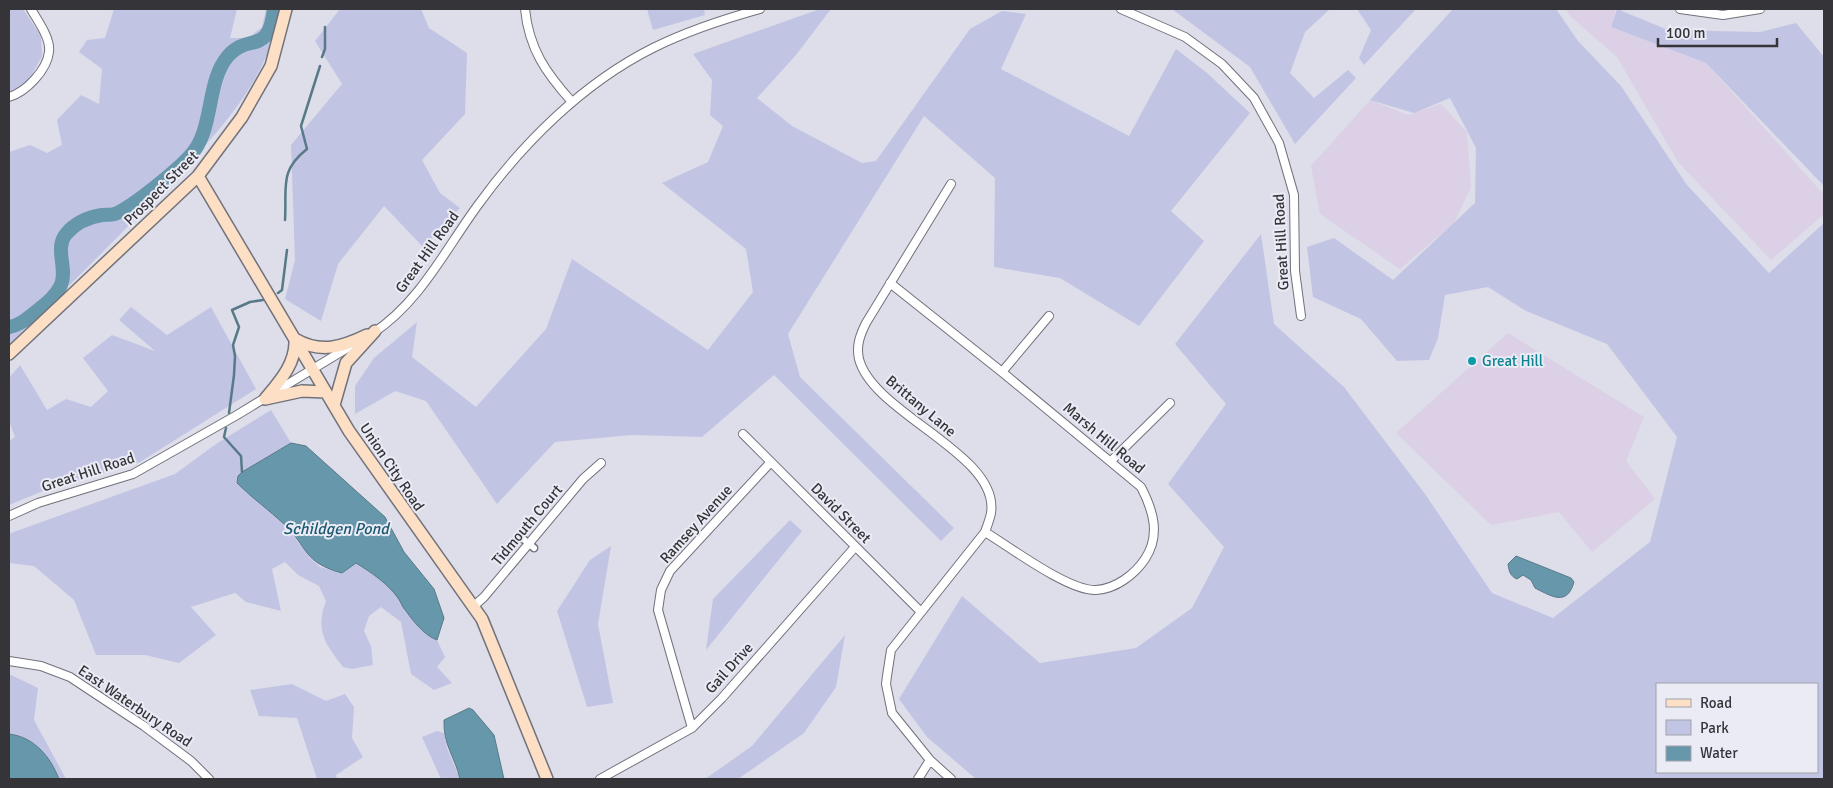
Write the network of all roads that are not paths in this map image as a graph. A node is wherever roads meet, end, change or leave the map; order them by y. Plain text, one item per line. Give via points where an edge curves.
1 (31, 9) edge
2 (286, 9) edge
3 (525, 9) edge
4 (760, 9) edge
5 (1121, 9) edge
6 (1680, 9) edge
7 (1760, 9) edge
8 (9, 97) edge
9 (572, 102) junction
10 (198, 176) junction
11 (951, 184) dead end
12 (890, 283) junction
13 (1050, 316) dead end
14 (1301, 316) dead end
15 (376, 331) junction
16 (295, 339) junction
17 (9, 354) edge
18 (313, 370) junction
19 (1002, 372) junction
20 (326, 392) junction
21 (265, 399) junction
22 (1170, 403) dead end
23 (334, 405) junction
24 (743, 434) dead end
25 (1111, 461) junction
26 (601, 463) dead end
27 (770, 463) junction
28 (9, 516) edge
29 (985, 532) junction
30 (855, 547) junction
31 (474, 606) junction
32 (920, 611) junction
33 (9, 661) edge
34 (692, 728) junction
35 (930, 760) junction
36 (210, 779) edge
37 (548, 779) edge
38 (600, 779) edge
39 (918, 779) edge
40 (951, 779) edge

1 - 8 street via 50,51 31,83
2 - 10 main road, Prospect Street via 271,66 242,117
3 - 9 street via 531,42 548,75
4 - 9 street, Great Hill Road via 655,47 617,69
5 - 14 street, Great Hill Road via 1185,37 1222,64 1254,98 1279,142 1294,195 1295,271
6 - 7 street via 1723,15
9 - 15 street, Great Hill Road via 521,153 478,205 432,274 392,320
10 - 16 main road, Union City Road
10 - 17 main road, Prospect Street
11 - 12 street, Brittany Lane
12 - 19 street, Marsh Hill Road
12 - 29 street, Brittany Lane via 858,339 858,358 865,375 879,390 975,470 988,494 991,512
13 - 19 street
15 - 16 main road via 345,346 309,347
15 - 18 street, Great Hill Road
15 - 23 main road via 346,363
16 - 18 main road, Union City Road
16 - 21 main road via 292,360
18 - 20 main road, Union City Road
18 - 21 street, Great Hill Road
19 - 25 street, Marsh Hill Road
20 - 21 main road via 302,391
20 - 23 main road, Union City Road
21 - 28 street, Great Hill Road via 133,474 38,503
22 - 25 street
23 - 31 main road, Union City Road via 374,469
24 - 27 street, David Street
25 - 29 street, Marsh Hill Road via 1141,487 1152,508 1155,532 1149,553 1137,572 1117,584 1096,590 1076,585
26 - 31 street, Tidmouth Court
27 - 30 street, David Street
27 - 34 street, Ramsey Avenue via 670,571 661,590 658,610
29 - 32 street, Brittany Lane
30 - 32 street, David Street
30 - 34 street, Gail Drive
31 - 37 main road, Union City Road via 501,662
32 - 35 street, Brittany Lane via 891,650 886,684 892,713
33 - 36 street, East Waterbury Road via 41,666 70,677 144,726
34 - 38 street, Gail Drive
35 - 39 street
35 - 40 street, Brittany Lane

